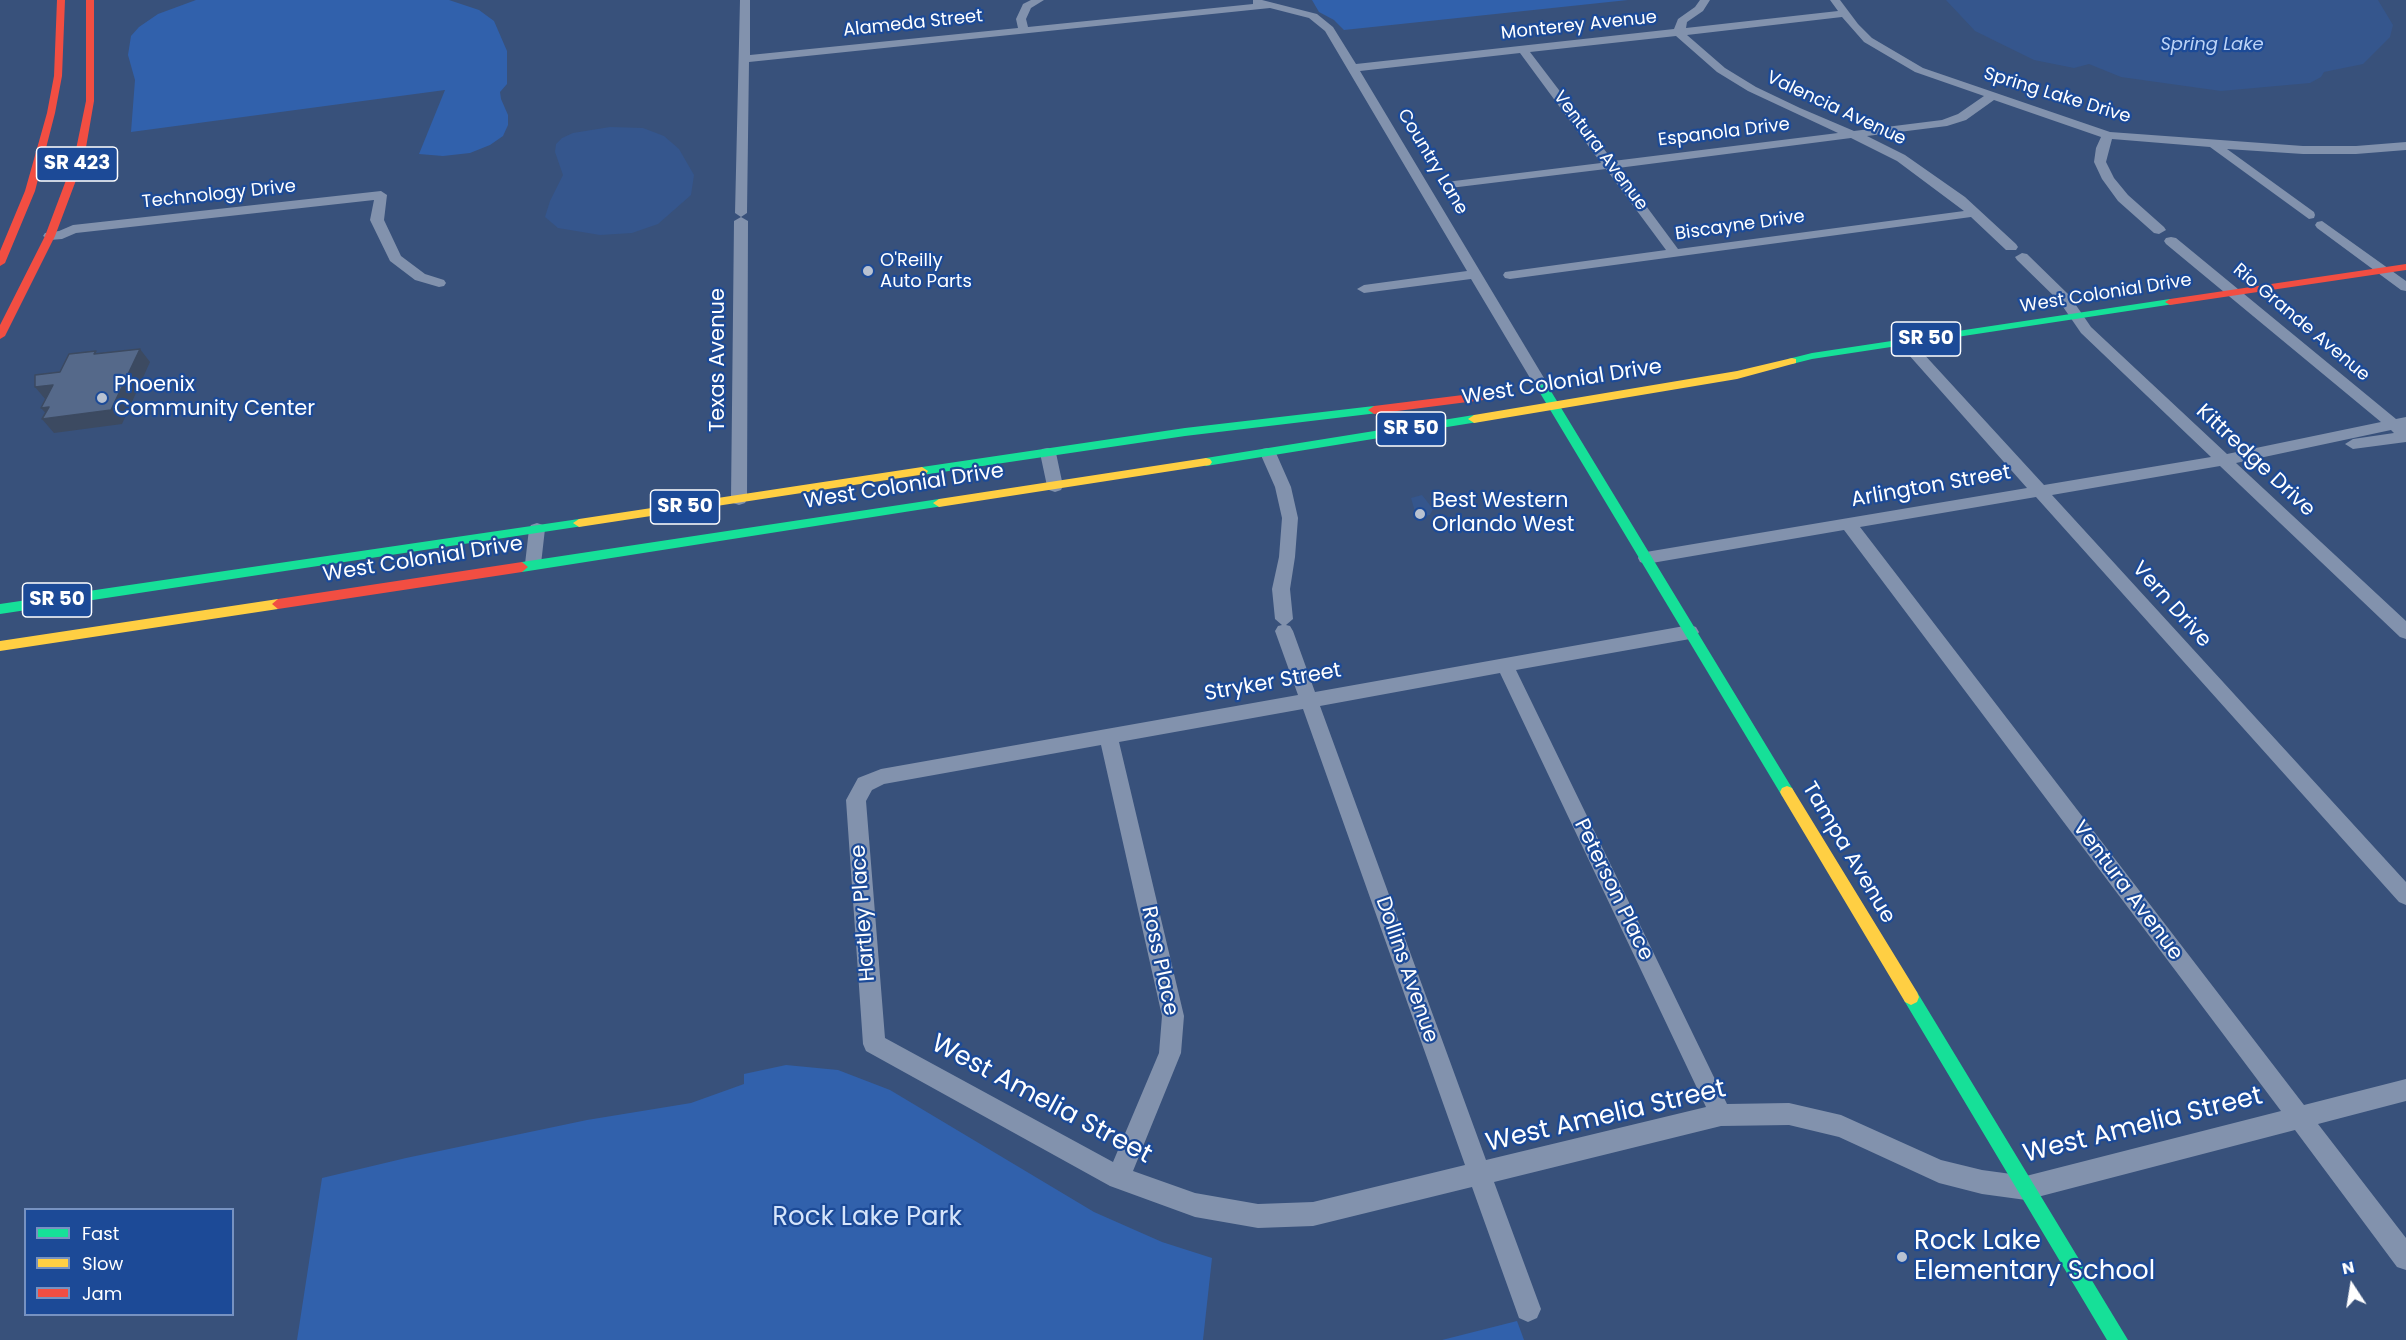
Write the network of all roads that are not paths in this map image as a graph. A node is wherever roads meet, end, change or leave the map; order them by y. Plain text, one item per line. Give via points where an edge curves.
1 (61, 0) edge
2 (90, 0) edge
3 (745, 0) edge
4 (1039, 0) edge
5 (1251, 0) edge
6 (1705, 0) edge
7 (1835, 0) edge
8 (1267, 6) junction
9 (1844, 14) junction
10 (1024, 31) junction
11 (1679, 33) junction
12 (70, 44) junction
13 (1523, 50) junction
14 (743, 60) junction
15 (1353, 68) junction
16 (1992, 96) junction
17 (89, 110) junction
18 (1855, 135) junction
19 (2108, 135) junction
20 (44, 139) junction
21 (2214, 145) junction
22 (2406, 146) edge
23 (1611, 166) junction
24 (1454, 185) dead end
25 (1975, 213) junction
26 (2309, 215) dead end
27 (2322, 225) dead end
28 (2159, 230) dead end
29 (56, 236) junction
30 (2171, 241) dead end
31 (10, 243) junction
32 (2011, 247) dead end
33 (1675, 253) junction
34 (2022, 257) dead end
35 (0, 263) edge
36 (2406, 267) edge
37 (2383, 270) junction
38 (1476, 274) junction
39 (1510, 275) dead end
40 (439, 283) dead end
41 (2406, 287) edge
42 (1364, 289) dead end
43 (2233, 292) junction
44 (0, 308) edge
45 (2078, 317) junction
46 (1, 330) edge
47 (1905, 342) junction
48 (1812, 356) junction
49 (1735, 361) dead end
50 (1559, 386) dead end
51 (1537, 389) junction
52 (1498, 394) dead end
53 (1553, 405) junction
54 (2400, 423) edge
55 (2406, 436) edge
56 (1048, 453) junction
57 (1268, 453) junction
58 (2223, 460) junction
59 (1055, 486) junction
60 (2038, 492) junction
61 (739, 499) junction
62 (1848, 523) junction
63 (537, 529) junction
64 (665, 544) junction
65 (1646, 558) junction
66 (533, 564) junction
67 (0, 609) edge
68 (1690, 632) junction
69 (2406, 632) edge
70 (0, 646) edge
71 (1505, 665) junction
72 (1310, 699) junction
73 (1108, 737) junction
74 (865, 784) joint
75 (2406, 896) edge
76 (874, 1044) joint
77 (2406, 1090) edge
78 (1721, 1115) junction
79 (2298, 1117) junction
80 (1479, 1175) junction
81 (1118, 1178) junction
82 (2026, 1188) junction
83 (2406, 1258) edge
84 (1528, 1309) dead end
85 (2118, 1340) edge

1 - 12 main road, SR 423
2 - 17 main road, SR 423
3 - 14 street, Texas Avenue
4 - 10 street via 1028,6 1021,19
5 - 8 street, Country Lane
6 - 11 street via 1682,21
7 - 9 street, Spring Lake Drive
8 - 10 street, Alameda Street
8 - 15 street, Country Lane via 1300,12 1323,22
9 - 11 street, Monterey Avenue
9 - 16 street, Spring Lake Drive via 1887,54
10 - 14 street, Alameda Street
11 - 13 street, Monterey Avenue
11 - 18 street, Valencia Avenue via 1721,70 1752,89
12 - 17 main road via 85,54 79,105
12 - 20 main road, SR 423
13 - 15 street, Monterey Avenue
13 - 23 street, Ventura Avenue
14 - 61 street, Texas Avenue
15 - 38 street, Country Lane
16 - 18 street, Espanola Drive via 1962,117 1943,123
16 - 19 street, Spring Lake Drive
17 - 29 main road, SR 423
18 - 23 street, Espanola Drive
18 - 25 street, Valencia Avenue via 1901,158
19 - 21 street, Spring Lake Drive
19 - 28 street via 2100,162 2108,179
20 - 29 main road via 55,147 33,228 40,236
20 - 31 main road, SR 423
21 - 22 street, Spring Lake Drive via 2356,150
21 - 26 street
23 - 24 street, Espanola Drive
23 - 33 street, Ventura Avenue
25 - 32 street, Valencia Avenue
25 - 33 street, Biscayne Drive
27 - 37 street
29 - 40 street, Technology Drive via 67,240 379,201 377,220 395,258 420,277
29 - 46 main road, SR 423
30 - 43 street, Rio Grande Avenue
31 - 35 main road, SR 423
31 - 44 main road via 24,254 22,267
33 - 39 street, Biscayne Drive
34 - 45 street via 2064,297
36 - 37 main road, West Colonial Drive / SR 50
37 - 41 street
37 - 43 main road, West Colonial Drive / SR 50
38 - 42 street
38 - 51 street, Country Lane
43 - 45 main road, West Colonial Drive / SR 50
43 - 54 street, Rio Grande Avenue
45 - 47 main road, West Colonial Drive / SR 50
45 - 58 street, Kittredge Drive via 2086,330
47 - 48 main road, West Colonial Drive / SR 50
47 - 60 street, Vern Drive
48 - 49 main road, West Colonial Drive / SR 50
48 - 53 main road, West Colonial Drive / SR 50 via 1737,375
50 - 51 main road, West Colonial Drive
51 - 53 main road, Tampa Avenue
52 - 56 main road, West Colonial Drive / SR 50
53 - 57 main road, West Colonial Drive / SR 50
53 - 65 main road, Tampa Avenue
54 - 55 street, Rio Grande Avenue
54 - 58 street, Arlington Street
55 - 58 street, Arlington Street
56 - 59 street
56 - 61 main road, West Colonial Drive / SR 50
57 - 59 main road, West Colonial Drive / SR 50
57 - 72 street, Dollins Avenue via 1290,518 1281,589 1284,625
58 - 60 street, Arlington Street
58 - 69 street, Kittredge Drive
59 - 64 main road, West Colonial Drive / SR 50
60 - 62 street, Arlington Street
60 - 75 street, Vern Drive
61 - 63 main road, West Colonial Drive / SR 50
61 - 64 main road via 736,510 726,519
62 - 65 street, Arlington Street
62 - 79 street, Ventura Avenue
63 - 66 street
63 - 67 main road, West Colonial Drive / SR 50
64 - 66 main road, West Colonial Drive / SR 50
65 - 68 main road, Tampa Avenue
66 - 70 main road, West Colonial Drive / SR 50
68 - 71 street, Stryker Street
68 - 82 main road, Tampa Avenue
71 - 72 street, Stryker Street
71 - 78 street, Peterson Place
72 - 73 street, Stryker Street
72 - 80 street, Dollins Avenue
73 - 74 street, Stryker Street via 881,777
73 - 81 street, Ross Place via 1173,1016 1170,1053
74 - 76 street, Hartley Place via 856,800
76 - 81 street, West Amelia Street
77 - 79 street, West Amelia Street
78 - 80 street, West Amelia Street
78 - 82 street, West Amelia Street via 1789,1114 1841,1126 1939,1171
79 - 82 street, West Amelia Street
79 - 83 street, Ventura Avenue
80 - 81 street, West Amelia Street via 1313,1214 1258,1215 1195,1205
80 - 84 street, Dollins Avenue
82 - 85 main road, Tampa Avenue

